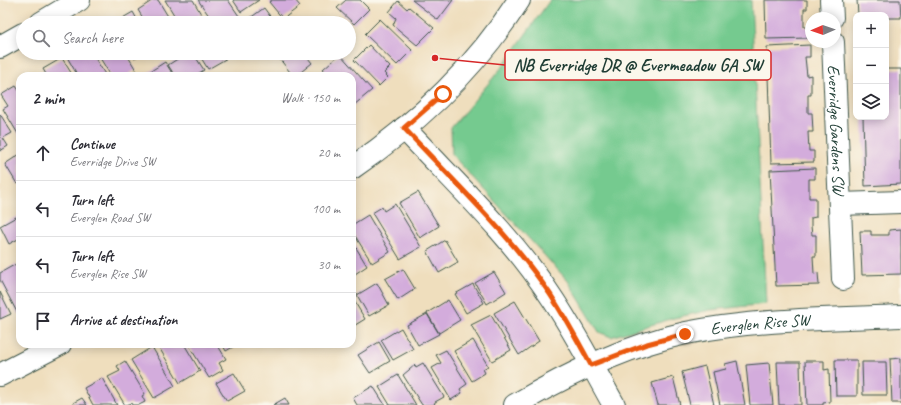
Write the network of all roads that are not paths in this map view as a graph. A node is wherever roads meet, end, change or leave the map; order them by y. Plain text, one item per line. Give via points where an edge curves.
1 (79, 0) edge
2 (519, 0) edge
3 (831, 0) edge
4 (832, 12) edge
5 (52, 16) edge
6 (16, 38) edge
7 (0, 47) edge
8 (833, 48) edge
9 (404, 128) junction
10 (356, 165) edge
11 (901, 202) edge
12 (840, 204) junction
13 (843, 279) dead end
14 (901, 316) edge
15 (52, 348) edge
16 (591, 365) junction
17 (0, 375) edge
18 (515, 405) edge
19 (614, 405) edge

1 - 5 street
2 - 9 street via 472,62 443,94
3 - 4 street
6 - 7 street
8 - 12 street, Everridge Gardens SW
9 - 10 street
9 - 16 street via 517,251 550,294
11 - 12 street, Everridge Gardens SW
12 - 13 street
14 - 16 street, Everglen Rise SW via 776,322 685,334 647,344
15 - 17 street
16 - 18 street, Everglen Rise SW
16 - 19 street

